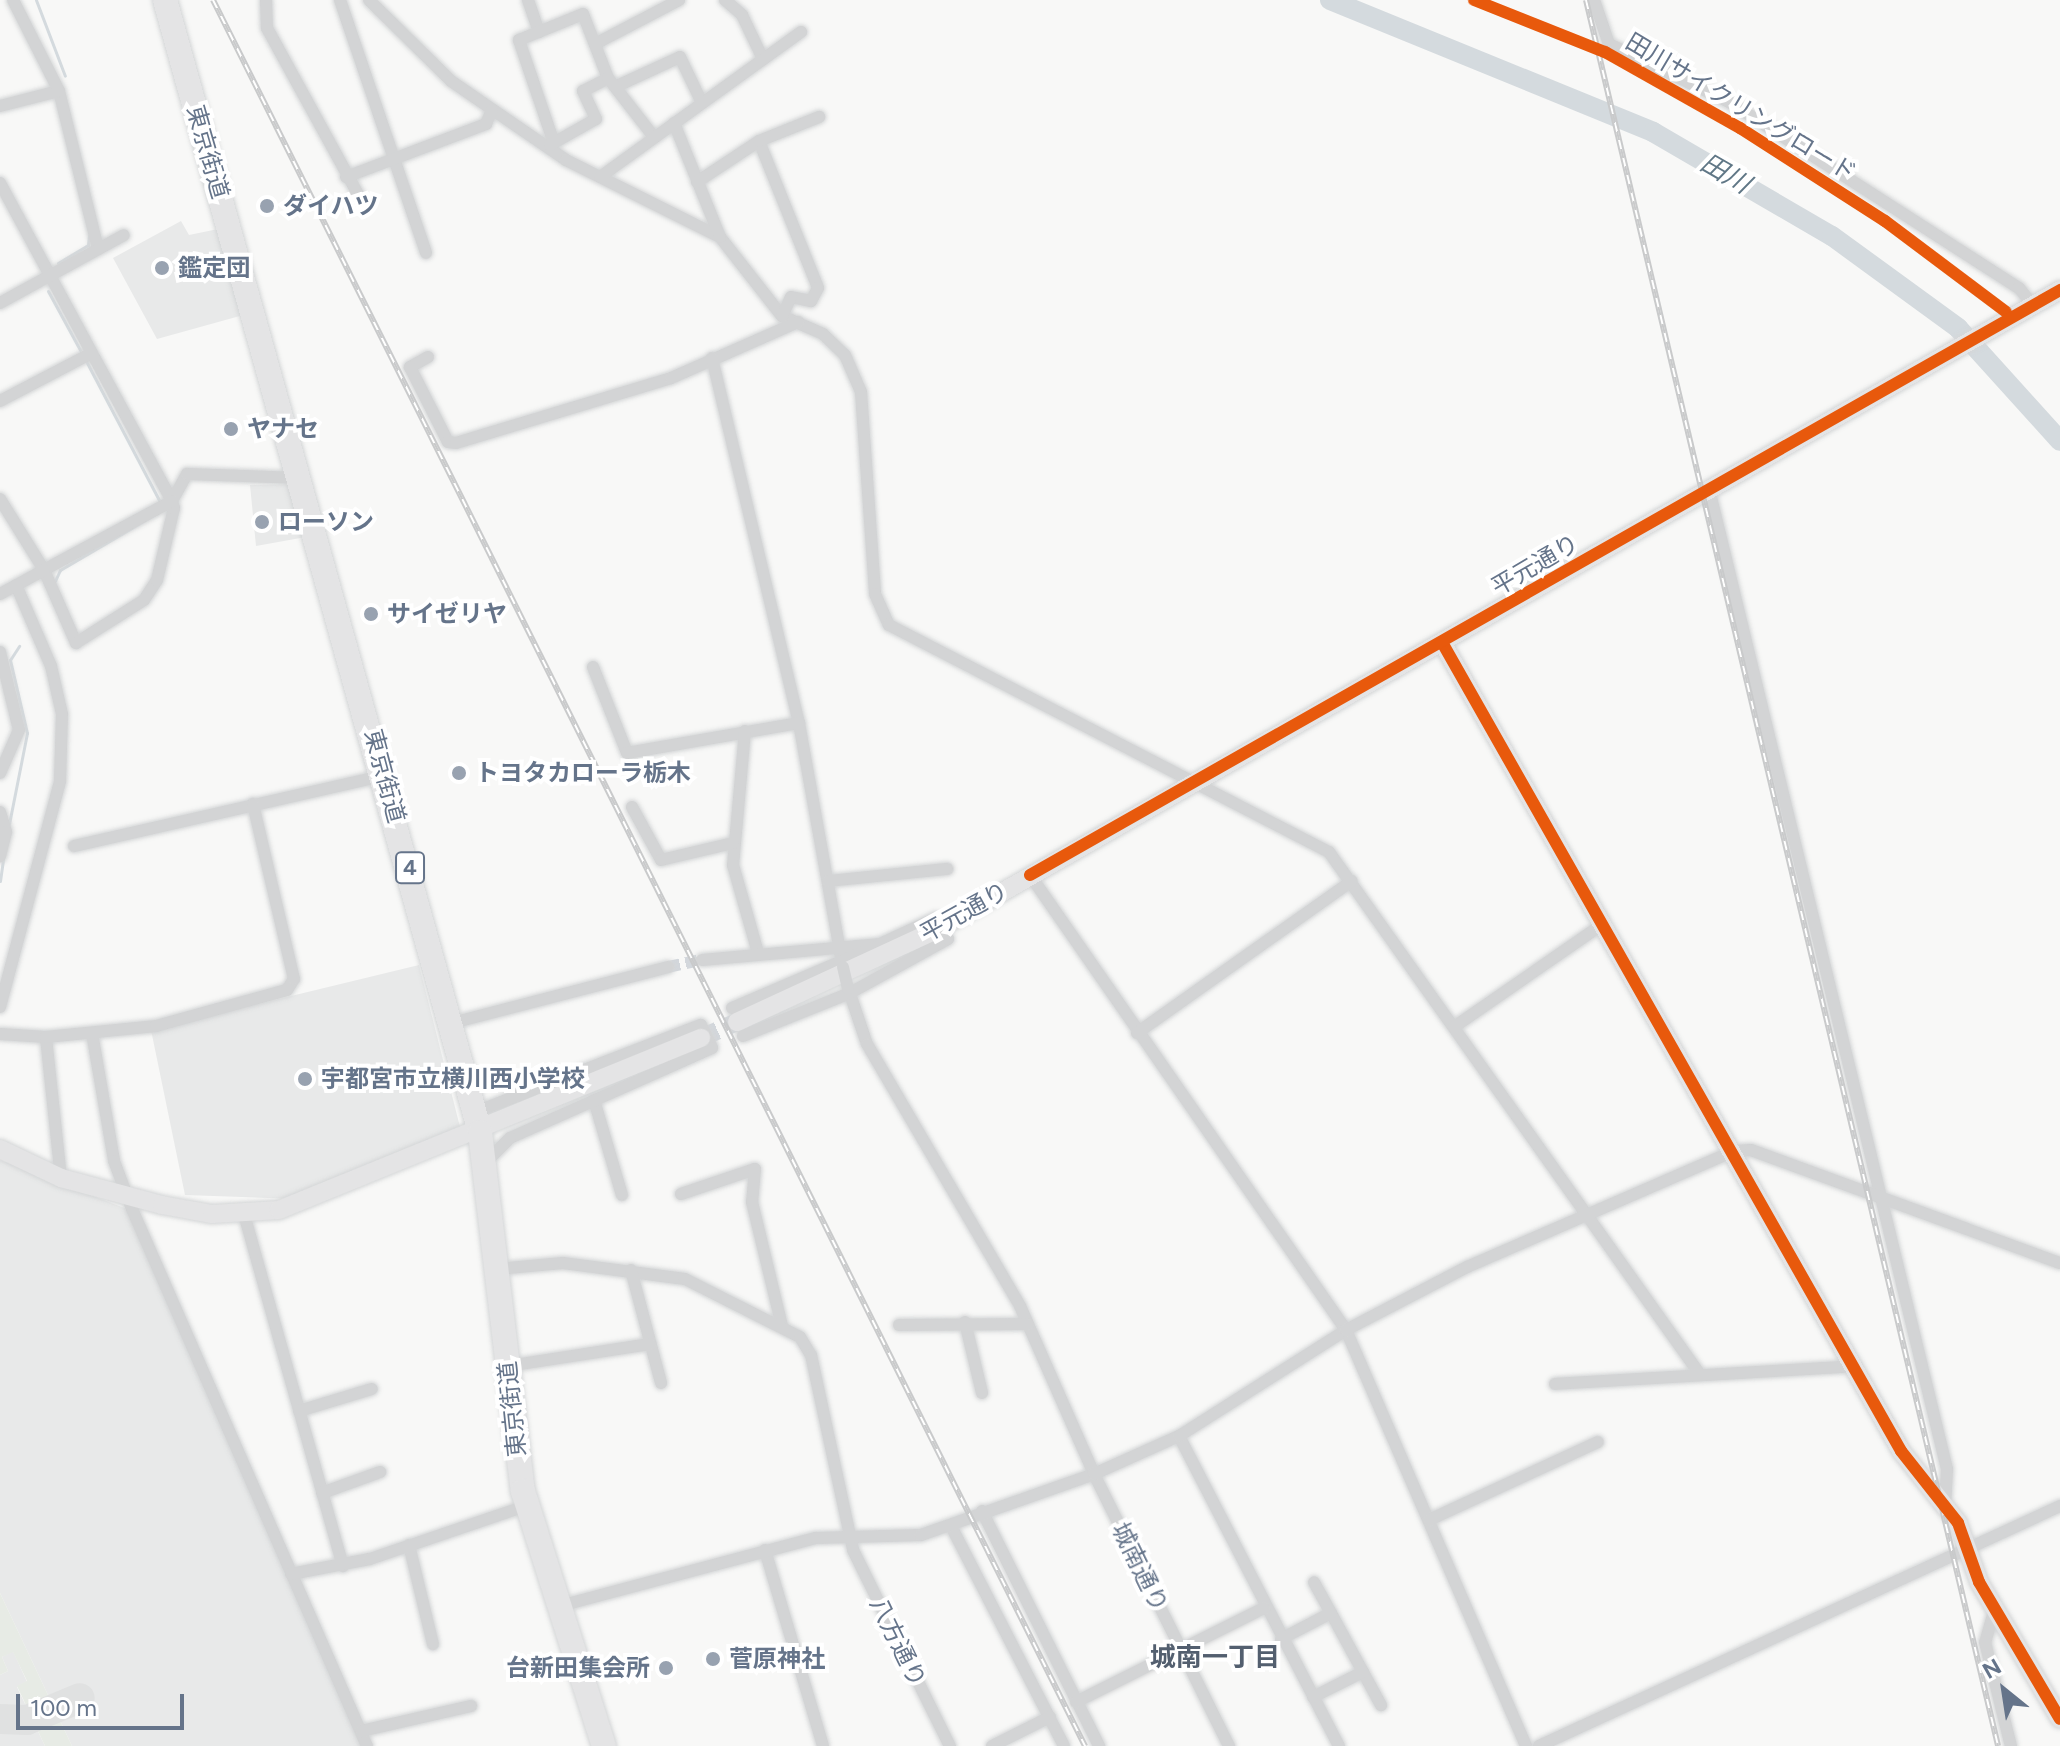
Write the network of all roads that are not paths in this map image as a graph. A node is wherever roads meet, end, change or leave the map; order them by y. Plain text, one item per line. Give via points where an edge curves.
1 (13, 0) edge
2 (165, 0) edge
3 (266, 0) edge
4 (340, 0) edge
5 (369, 0) edge
6 (528, 0) edge
7 (679, 0) edge
8 (725, 0) edge
9 (1594, 0) edge
10 (539, 32) junction
11 (801, 32) dead end
12 (595, 44) junction
13 (763, 59) junction
14 (613, 82) junction
15 (59, 91) junction
16 (702, 103) junction
17 (0, 106) edge
18 (492, 110) junction
19 (819, 117) dead end
20 (674, 123) junction
21 (654, 137) junction
22 (759, 141) junction
23 (550, 144) junction
24 (395, 154) junction
25 (346, 177) junction
26 (600, 177) junction
27 (697, 182) junction
28 (0, 183) edge
29 (363, 203) dead end
30 (124, 235) dead end
31 (720, 237) junction
32 (98, 249) junction
33 (426, 253) dead end
34 (48, 276) junction
35 (2060, 290) edge
36 (0, 303) edge
37 (2033, 305) junction
38 (782, 316) junction
39 (798, 322) junction
40 (90, 354) junction
41 (428, 357) dead end
42 (712, 358) junction
43 (0, 401) edge
44 (301, 478) junction
45 (1709, 489) junction
46 (0, 499) edge
47 (172, 501) junction
48 (44, 570) junction
49 (16, 585) junction
50 (0, 594) edge
51 (1443, 644) junction
52 (0, 652) edge
53 (593, 667) dead end
54 (5, 690) edge
55 (799, 723) junction
56 (745, 731) junction
57 (0, 773) edge
58 (385, 775) junction
59 (1195, 781) junction
60 (253, 804) junction
61 (632, 807) dead end
62 (0, 812) edge
63 (733, 843) junction
64 (74, 846) dead end
65 (0, 856) edge
66 (947, 869) dead end
67 (1030, 875) junction
68 (828, 881) junction
69 (1352, 881) junction
70 (1603, 924) junction
71 (880, 944) junction
72 (839, 945) junction
73 (758, 953) junction
74 (702, 960) tunnel mouth
75 (843, 964) junction
76 (668, 967) tunnel mouth
77 (849, 990) junction
78 (0, 1007) edge
79 (738, 1022) junction
80 (452, 1023) junction
81 (1454, 1027) junction
82 (92, 1033) junction
83 (1137, 1033) junction
84 (0, 1034) edge
85 (46, 1037) junction
86 (701, 1038) tunnel mouth
87 (594, 1100) junction
88 (477, 1122) junction
89 (0, 1149) edge
90 (1734, 1151) junction
91 (484, 1164) junction
92 (61, 1178) junction
93 (681, 1194) dead end
94 (127, 1195) junction
95 (622, 1195) dead end
96 (1881, 1199) junction
97 (1584, 1213) junction
98 (244, 1214) junction
99 (2060, 1263) edge
100 (497, 1269) junction
101 (631, 1270) junction
102 (965, 1322) junction
103 (1028, 1324) junction
104 (899, 1325) dead end
105 (782, 1326) junction
106 (1346, 1330) junction
107 (650, 1344) junction
108 (508, 1366) junction
109 (1856, 1366) junction
110 (1699, 1373) junction
111 (661, 1383) dead end
112 (1555, 1384) dead end
113 (372, 1389) dead end
114 (982, 1393) dead end
115 (299, 1411) junction
116 (1179, 1436) junction
117 (1598, 1442) dead end
118 (380, 1472) dead end
119 (1094, 1474) junction
120 (322, 1493) junction
121 (526, 1506) junction
122 (2060, 1506) edge
123 (1945, 1507) junction
124 (982, 1511) junction
125 (1429, 1520) junction
126 (951, 1526) junction
127 (850, 1537) junction
128 (1968, 1544) junction
129 (409, 1545) junction
130 (765, 1550) junction
131 (343, 1566) junction
132 (291, 1574) junction
133 (1314, 1582) dead end
134 (556, 1607) junction
135 (1264, 1608) junction
136 (1995, 1608) junction
137 (1331, 1613) junction
138 (1281, 1639) junction
139 (433, 1644) dead end
140 (1180, 1650) junction
141 (1363, 1672) junction
142 (1313, 1697) junction
143 (1076, 1702) junction
144 (1381, 1705) dead end
145 (471, 1706) dead end
146 (1050, 1717) junction
147 (2060, 1719) edge
148 (361, 1731) junction
149 (367, 1746) edge
150 (604, 1746) edge
151 (823, 1746) edge
152 (950, 1746) edge
153 (992, 1746) edge
154 (1064, 1746) edge
155 (1099, 1746) edge
156 (1229, 1746) edge
157 (1339, 1746) edge
158 (1526, 1746) edge
159 (1539, 1746) edge
160 (2011, 1746) edge

1 - 15 street
2 - 44 highway, 東京街道 / 4
3 - 25 street via 267,28
4 - 24 street
5 - 18 street via 451,81
6 - 10 street
7 - 12 street
8 - 13 street via 742,15
9 - 37 street via 1609,44 1729,102 2019,288
10 - 12 street via 583,14
10 - 23 street via 519,40
11 - 13 street
12 - 14 street
13 - 16 street
14 - 16 street via 680,57
14 - 21 street
14 - 23 street via 583,91 596,119
15 - 17 street
15 - 32 street
16 - 20 street
18 - 23 street
18 - 24 street via 486,124
19 - 22 street
20 - 21 street
20 - 27 street
21 - 26 street
22 - 27 street
22 - 38 street via 818,288 811,301 791,297
23 - 26 street
24 - 25 street
24 - 33 street
25 - 29 street
26 - 31 street
27 - 31 street
28 - 34 street
30 - 32 street
31 - 38 street
32 - 34 street
34 - 36 street
34 - 40 street
35 - 37 street, 平元通り
37 - 45 street, 平元通り
38 - 39 street
39 - 42 street
39 - 59 street via 845,355 861,392 875,594 889,625
40 - 43 street
40 - 47 street
41 - 42 street via 410,367 448,442 456,443
42 - 55 street, 城南通り
44 - 47 street via 187,474
44 - 58 highway, 東京街道 / 4
45 - 51 street, 平元通り
45 - 96 street
46 - 48 street
47 - 48 street
47 - 48 street via 157,580 144,600 76,643
48 - 49 street
49 - 50 street
49 - 78 street via 51,666 62,714 60,781
51 - 59 street, 平元通り
51 - 70 street
52 - 54 street
53 - 56 street via 627,753
54 - 57 street via 19,730
55 - 56 street
55 - 68 street, 城南通り
56 - 63 street
58 - 60 street
58 - 80 highway, 東京街道 / 4
59 - 67 street, 平元通り
59 - 69 street via 1329,852
60 - 64 street
60 - 82 street via 294,979 287,990 156,1026
61 - 63 street via 661,860
62 - 65 street
63 - 73 street
66 - 68 street
67 - 79 street, 平元通り via 838,980
67 - 83 street
68 - 72 street, 城南通り
69 - 81 street
69 - 83 street
70 - 81 street
70 - 90 street
71 - 72 street
71 - 75 street
71 - 77 street, bridge via 936,918 948,939
72 - 73 street
72 - 75 street, 城南通り
73 - 74 street
75 - 77 street, 城南通り, bridge
75 - 79 street
76 - 80 street
77 - 79 street
77 - 103 street, 城南通り via 867,1044
80 - 88 highway, 東京街道 / 4
81 - 97 street
82 - 85 street
82 - 94 street
83 - 106 street
84 - 85 street
85 - 92 street
86 - 88 street
87 - 88 street via 712,1048 701,1025
87 - 91 street via 510,1138
87 - 95 street
88 - 91 highway, 東京街道 / 4
88 - 98 street via 313,1201
89 - 92 street
90 - 96 street via 1751,1150
90 - 97 street
90 - 109 street
91 - 100 highway, 東京街道 / 4
92 - 94 street
93 - 105 street via 755,1169 752,1202
94 - 98 street
94 - 132 street
96 - 99 street
96 - 123 street via 1947,1469
97 - 106 street
97 - 110 street
98 - 115 street
100 - 101 street via 563,1263
100 - 108 highway, 東京街道 / 4
101 - 105 street via 685,1279
101 - 107 street
102 - 103 street
102 - 104 street
102 - 114 street
103 - 119 street, 城南通り
105 - 127 street, 八方通り via 811,1355
106 - 116 street
106 - 125 street
107 - 108 street
107 - 111 street
108 - 121 highway, 東京街道 / 4
109 - 110 street
109 - 123 street via 1901,1451
110 - 112 street
113 - 115 street
115 - 120 street
116 - 119 street
116 - 135 street
117 - 125 street
118 - 120 street
119 - 124 street
119 - 140 street, 城南通り
120 - 131 street
121 - 129 street
121 - 134 highway, 東京街道 / 4
122 - 128 street
123 - 128 street
124 - 126 street
124 - 143 street
125 - 158 street
126 - 127 street via 921,1535
126 - 146 street
127 - 130 street
127 - 152 street, 八方通り
128 - 136 street
128 - 159 street
129 - 131 street
129 - 139 street
130 - 134 street
130 - 151 street
131 - 132 street
132 - 148 street
133 - 137 street
134 - 150 highway, 東京街道 / 4
135 - 138 street
135 - 140 street
136 - 147 street
136 - 160 street via 1985,1642
137 - 138 street
137 - 141 street
138 - 142 street
140 - 143 street
140 - 156 street, 城南通り
141 - 142 street
141 - 144 street
142 - 157 street
143 - 155 street
145 - 148 street
146 - 153 street
146 - 154 street
148 - 149 street

